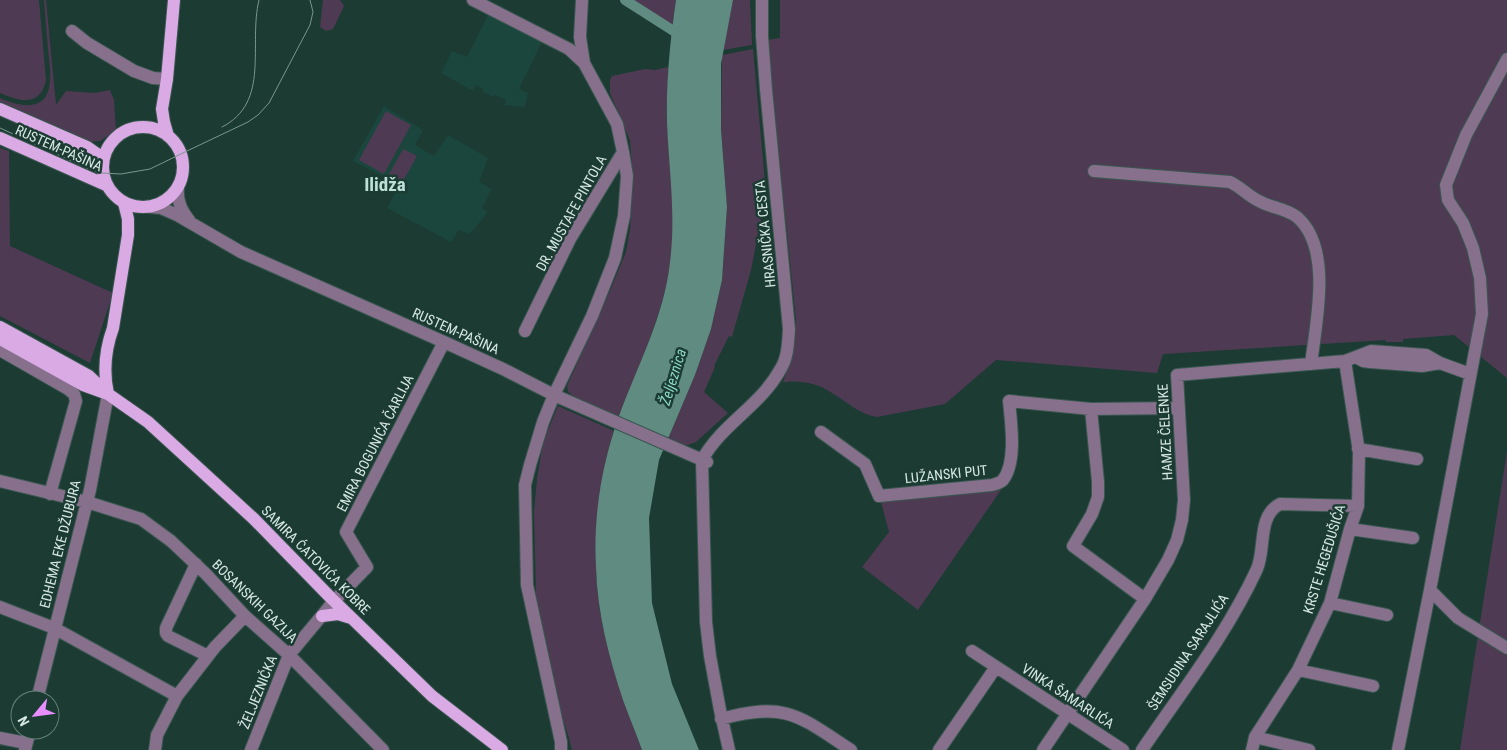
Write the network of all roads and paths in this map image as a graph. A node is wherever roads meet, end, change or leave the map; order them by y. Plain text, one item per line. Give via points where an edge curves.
1 (174, 0) edge
2 (473, 0) edge
3 (582, 0) edge
4 (762, 0) edge
5 (72, 32) dead end
6 (1507, 59) edge
7 (584, 63) junction
8 (167, 79) junction
9 (0, 109) edge
10 (162, 109) junction
11 (139, 127) junction
12 (168, 136) junction
13 (0, 138) edge
14 (111, 142) junction
15 (87, 147) junction
16 (622, 152) junction
17 (103, 161) junction
18 (1094, 171) dead end
19 (106, 185) junction
20 (178, 188) junction
21 (124, 203) junction
22 (148, 208) junction
23 (194, 226) junction
24 (128, 235) junction
25 (0, 328) edge
26 (113, 328) junction
27 (526, 331) dead end
28 (0, 339) edge
29 (444, 342) junction
30 (0, 350) edge
31 (1350, 359) junction
32 (106, 360) junction
33 (1312, 364) junction
34 (84, 373) junction
35 (1470, 374) junction
36 (108, 394) junction
37 (558, 396) junction
38 (1179, 408) junction
39 (1091, 409) junction
40 (821, 432) dead end
41 (1358, 449) junction
42 (1417, 459) dead end
43 (705, 461) junction
44 (0, 481) edge
45 (50, 494) junction
46 (86, 502) junction
47 (1358, 506) junction
48 (1350, 529) junction
49 (1413, 538) dead end
50 (196, 564) junction
51 (1430, 590) junction
52 (1145, 599) junction
53 (334, 601) junction
54 (1330, 603) junction
55 (0, 608) edge
56 (1387, 615) dead end
57 (245, 616) junction
58 (322, 616) junction
59 (355, 621) junction
60 (54, 628) junction
61 (1507, 648) edge
62 (972, 651) dead end
63 (289, 655) junction
64 (208, 656) junction
65 (996, 667) junction
66 (1298, 670) junction
67 (1373, 686) dead end
68 (39, 690) edge
69 (177, 696) junction
70 (1067, 712) junction
71 (721, 719) junction
72 (1255, 737) junction
73 (0, 738) edge
74 (26, 746) edge
75 (155, 750) edge
76 (251, 750) edge
77 (383, 750) edge
78 (502, 750) edge
79 (561, 750) edge
80 (729, 750) edge
81 (851, 750) edge
82 (939, 750) edge
83 (1043, 750) edge
84 (1123, 750) edge
85 (1142, 750) edge
86 (1252, 750) edge
87 (1309, 750) edge
88 (1398, 750) edge

1 - 8 main road
2 - 7 street, DR. MUSTAFE PINTOLA via 568,49
3 - 7 street via 580,37
4 - 43 street, HRASNIČKA CESTA via 766,89 789,330 787,352 781,370 757,400 717,438
5 - 8 street via 134,71
6 - 35 street via 1466,135 1446,185 1448,200 1463,223 1473,248 1480,278 1482,314
7 - 16 street, DR. MUSTAFE PINTOLA via 617,124
8 - 10 main road
9 - 15 main road, RUSTEM-PAŠINA
10 - 11 main road via 151,121
10 - 12 main road
11 - 12 main road via 154,129
11 - 14 main road via 128,129
12 - 20 main road via 178,148 183,163
13 - 19 main road, RUSTEM-PAŠINA
14 - 15 main road, RUSTEM-PAŠINA
14 - 17 main road
15 - 17 main road, RUSTEM-PAŠINA
16 - 27 street, DR. MUSTAFE PINTOLA via 570,239
16 - 37 street via 627,176 624,216 615,258
17 - 19 main road
18 - 33 street via 1230,182 1259,201 1298,218 1308,230 1318,258 1319,289
19 - 21 main road
20 - 22 main road via 161,204
20 - 23 street, RUSTEM-PAŠINA via 181,211
21 - 22 main road
21 - 24 main road, EDHEMA EKE DŽUBURA
22 - 23 street, RUSTEM-PAŠINA via 161,208
22 - 24 main road, EDHEMA EKE DŽUBURA via 140,214
23 - 29 street, RUSTEM-PAŠINA via 241,252
24 - 26 main road, EDHEMA EKE DŽUBURA
25 - 34 main road
26 - 32 main road, EDHEMA EKE DŽUBURA
26 - 36 main road, EDHEMA EKE DŽUBURA via 116,343
28 - 36 main road via 83,385
29 - 37 street, RUSTEM-PAŠINA
29 - 53 street, EMIRA BOGUNIĆA ČARLIJA via 346,532 367,567
30 - 45 street via 74,394 76,401
31 - 33 street, HAMZE ČELENKE
31 - 35 street, HAMZE ČELENKE via 1422,366 1440,363
31 - 41 street, KRSTE HEGEDUŠIĆA
32 - 34 main road via 93,371
32 - 36 main road, EDHEMA EKE DŽUBURA
33 - 38 street, HAMZE ČELENKE via 1177,374
34 - 36 main road
35 - 51 street
36 - 46 street, EDHEMA EKE DŽUBURA
36 - 53 main road, SAMIRA ĆATOVIĆA KOBRE via 148,422 216,483
37 - 43 street, RUSTEM-PAŠINA
37 - 79 street via 532,456 525,486 527,585
38 - 39 street, LUŽANSKI PUT
38 - 52 street, HAMZE ČELENKE via 1184,500 1182,520 1168,560
39 - 40 street, LUŽANSKI PUT via 1009,401 1012,445 1003,480 992,485 879,496 865,464
39 - 52 street via 1098,497 1073,546
41 - 42 street
41 - 47 street, KRSTE HEGEDUŠIĆA
43 - 71 street via 706,622
44 - 45 street, BOSANSKIH GAZIJA
45 - 46 street, BOSANSKIH GAZIJA
46 - 50 street, BOSANSKIH GAZIJA via 141,519
46 - 60 street, EDHEMA EKE DŽUBURA
47 - 48 street, KRSTE HEGEDUŠIĆA
47 - 85 street, ŠEMSUDINA SARAJLIĆA via 1280,504 1270,510 1258,567 1214,645
48 - 49 street
48 - 54 street, KRSTE HEGEDUŠIĆA
50 - 57 street, BOSANSKIH GAZIJA
50 - 64 street via 166,633
51 - 61 street via 1458,618
51 - 88 street
52 - 70 street, HAMZE ČELENKE
53 - 58 street, ŽELJEZNIČKA
53 - 59 main road, SAMIRA ĆATOVIĆA KOBRE
54 - 56 street
54 - 66 street, KRSTE HEGEDUŠIĆA
55 - 60 street
57 - 63 street, BOSANSKIH GAZIJA
57 - 64 street
58 - 59 main road via 338,614
58 - 63 street, ŽELJEZNIČKA
59 - 78 main road, SAMIRA ĆATOVIĆA KOBRE via 432,696
60 - 68 street, EDHEMA EKE DŽUBURA
60 - 69 street
62 - 65 street, VINKA ŠAMARLIĆA
63 - 76 street, ŽELJEZNIČKA
63 - 77 street, BOSANSKIH GAZIJA
64 - 69 street
65 - 70 street, VINKA ŠAMARLIĆA
65 - 82 street
66 - 67 street
66 - 72 street, KRSTE HEGEDUŠIĆA
69 - 75 street via 156,735
70 - 83 street, HAMZE ČELENKE
70 - 84 street, VINKA ŠAMARLIĆA
71 - 80 street
71 - 81 street via 757,711 782,712 807,721
72 - 86 street, KRSTE HEGEDUŠIĆA
72 - 87 street
73 - 74 street

